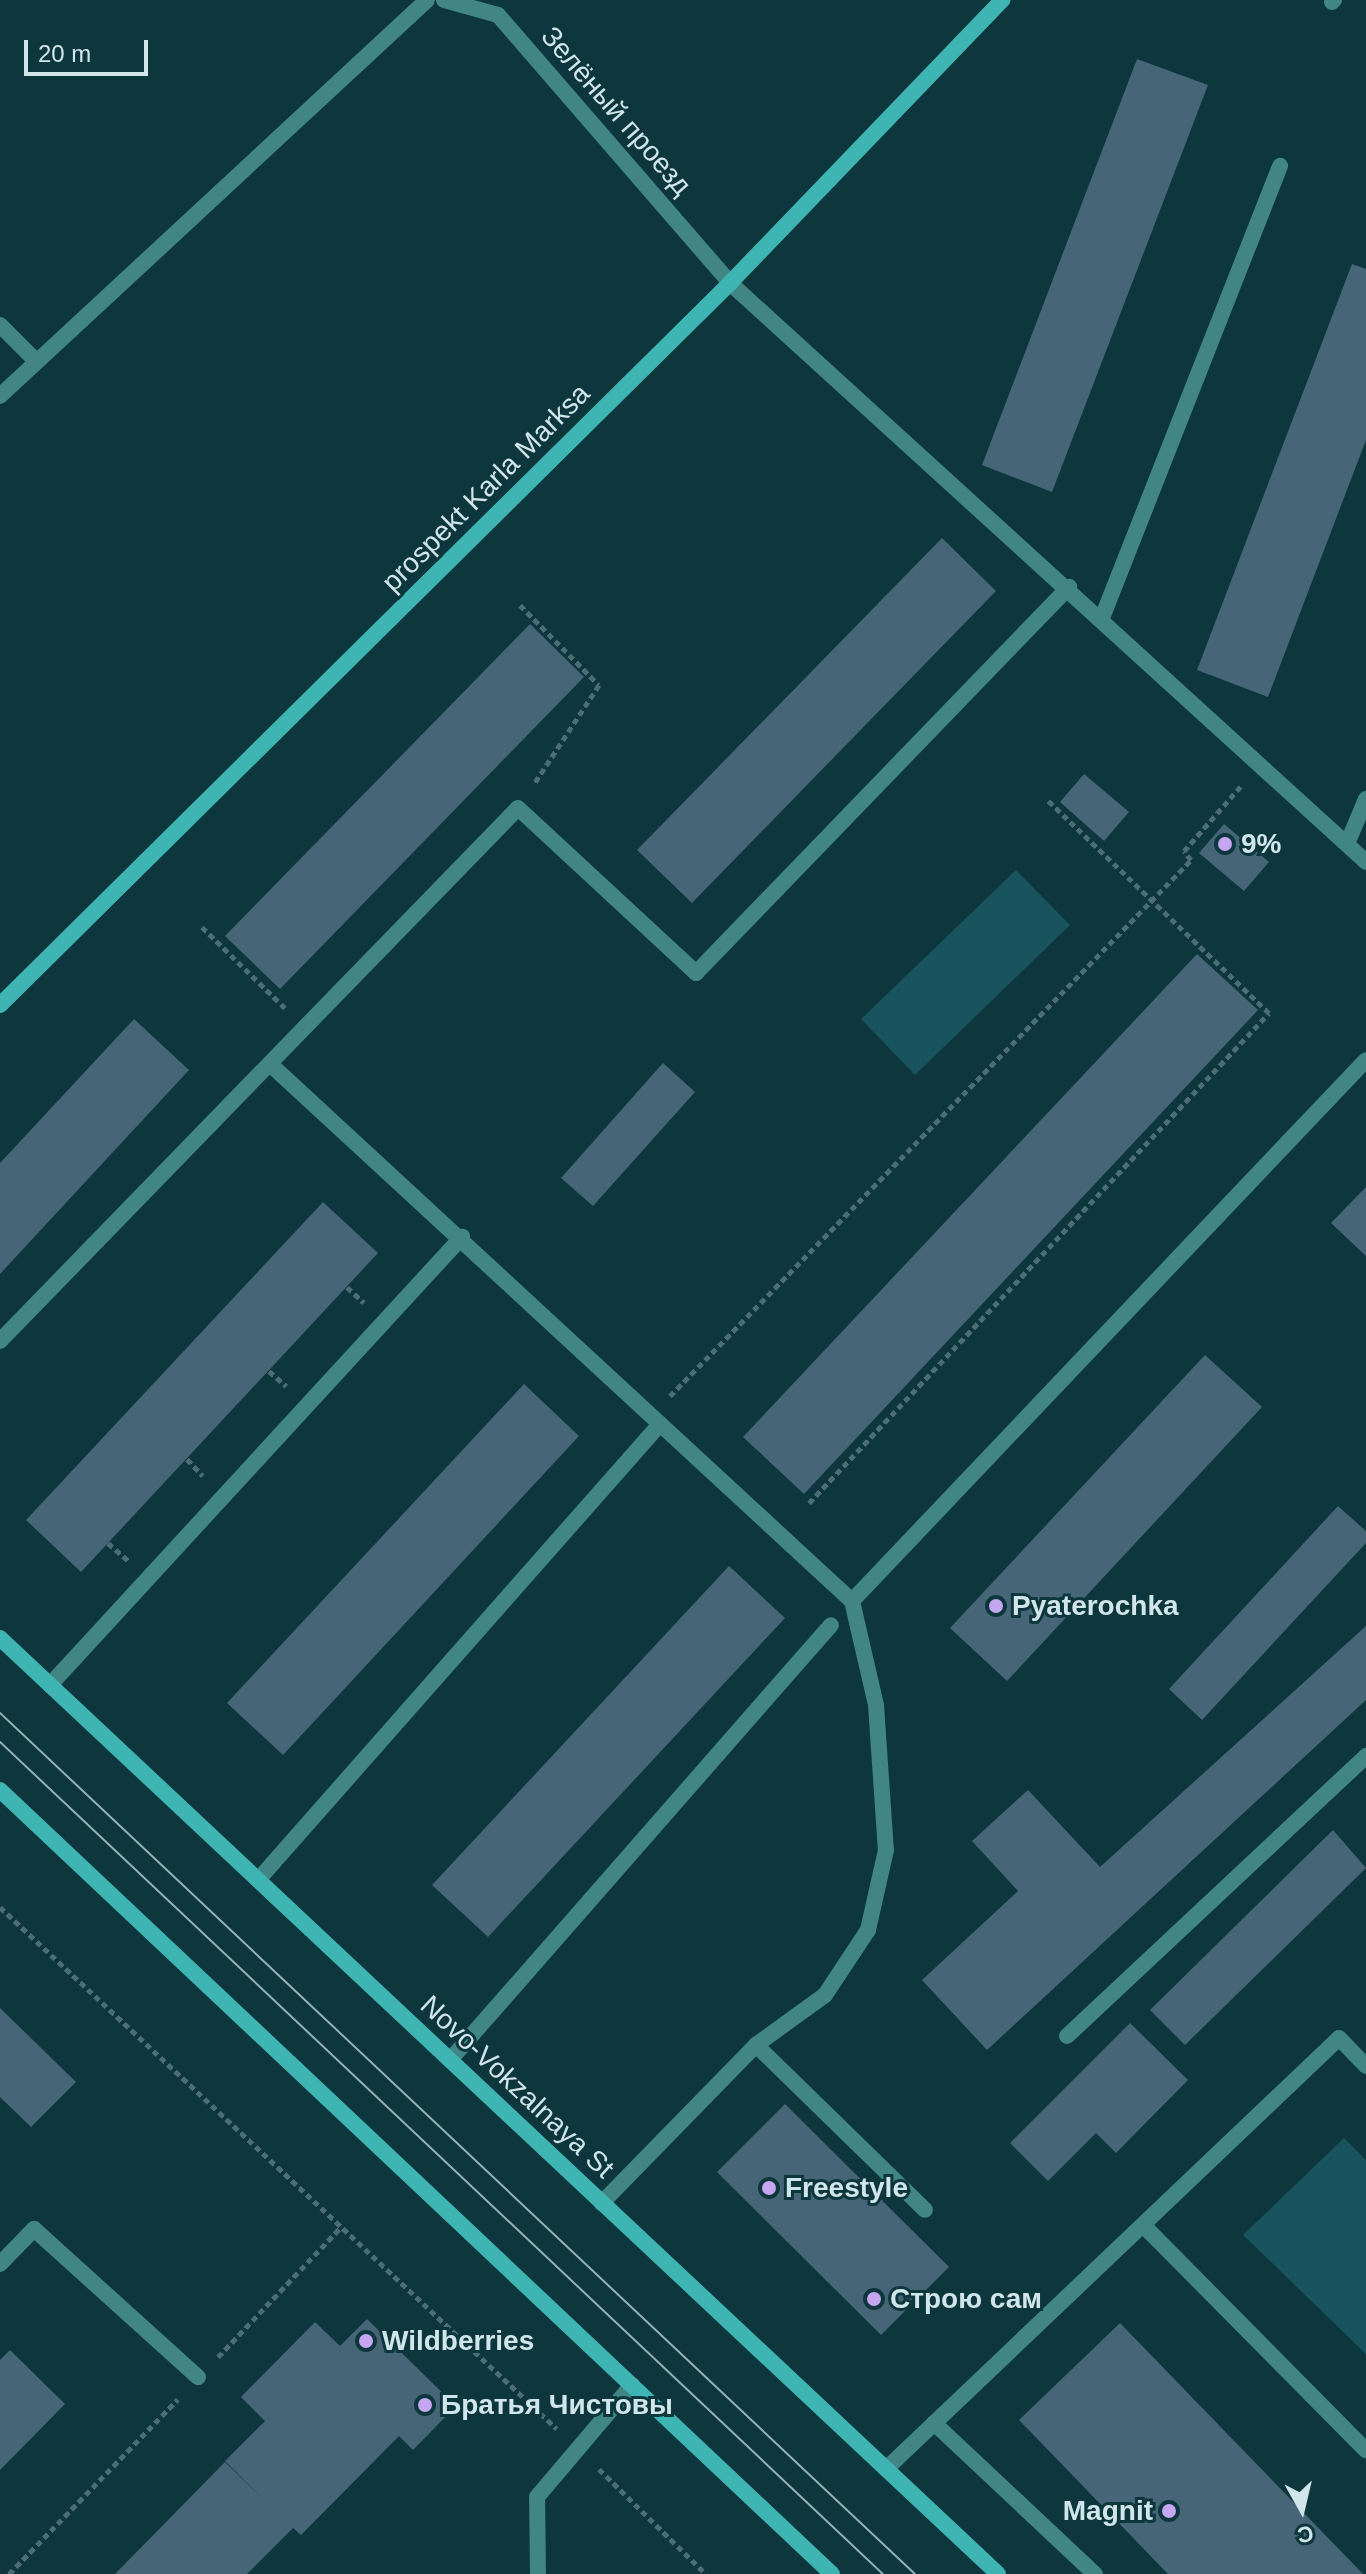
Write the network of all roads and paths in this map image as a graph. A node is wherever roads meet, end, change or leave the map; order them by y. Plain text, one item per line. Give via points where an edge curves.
1 (427, 0) edge
2 (444, 0) edge
3 (1002, 0) edge
4 (1280, 166) dead end
5 (730, 283) junction
6 (0, 325) edge
7 (35, 360) junction
8 (0, 396) edge
9 (1069, 587) junction
10 (520, 605) dead end
11 (1102, 618) junction
12 (1260, 764) junction
13 (1047, 799) dead end
14 (1366, 799) edge
15 (518, 808) junction
16 (1347, 844) junction
17 (1366, 862) edge
18 (1153, 900) junction
19 (202, 927) dead end
20 (0, 1005) edge
21 (305, 1028) junction
22 (1366, 1060) edge
23 (270, 1064) junction
24 (462, 1237) junction
25 (0, 1341) edge
26 (679, 1386) dead end
27 (660, 1424) junction
28 (809, 1503) dead end
29 (852, 1601) junction
30 (831, 1625) dead end
31 (0, 1638) edge
32 (50, 1685) junction
33 (1366, 1756) edge
34 (0, 1790) edge
35 (258, 1880) junction
36 (0, 1907) edge
37 (1067, 2036) dead end
38 (756, 2045) junction
39 (450, 2060) junction
40 (1366, 2066) edge
41 (602, 2203) junction
42 (925, 2210) dead end
43 (1143, 2225) junction
44 (0, 2264) edge
45 (198, 2377) dead end
46 (632, 2385) junction
47 (934, 2423) junction
48 (578, 2449) junction
49 (1366, 2450) edge
50 (886, 2469) junction
51 (538, 2574) edge
52 (706, 2574) edge
53 (832, 2574) edge
54 (998, 2574) edge
55 (1095, 2574) edge

1 - 7 street
2 - 5 street, Зелёный проезд via 498,15
3 - 5 main road, prospekt Karla Marksa
4 - 11 street
5 - 9 street, Зелёный проезд
5 - 20 main road, prospekt Karla Marksa
6 - 7 street
7 - 8 street
9 - 11 street, Зелёный проезд
9 - 15 street via 696,973
10 - 15 path via 599,685
11 - 12 street, Зелёный проезд
12 - 16 street, Зелёный проезд
12 - 18 path via 1184,851 1191,860
13 - 18 path
14 - 16 street
15 - 21 street
16 - 17 street, Зелёный проезд
18 - 26 path
18 - 28 path via 1269,1013
19 - 21 path
21 - 23 street
22 - 29 street
23 - 24 street
23 - 25 street
24 - 27 street
24 - 32 street
27 - 29 street
27 - 35 street
29 - 38 street via 876,1705 886,1850 868,1930 825,1995
30 - 39 street
31 - 32 main road, Novo-Vokzalnaya St
32 - 35 main road, Novo-Vokzalnaya St
33 - 37 street
34 - 46 main road
35 - 39 main road, Novo-Vokzalnaya St
36 - 48 path
38 - 41 street
38 - 42 street
39 - 41 main road, Novo-Vokzalnaya St
40 - 43 street via 1339,2038
41 - 50 main road, Novo-Vokzalnaya St
43 - 47 street
43 - 49 street
44 - 45 street via 34,2229
46 - 48 street
46 - 53 main road
47 - 50 street
47 - 55 street
48 - 51 street via 537,2497
48 - 52 path
50 - 54 main road, Novo-Vokzalnaya St

